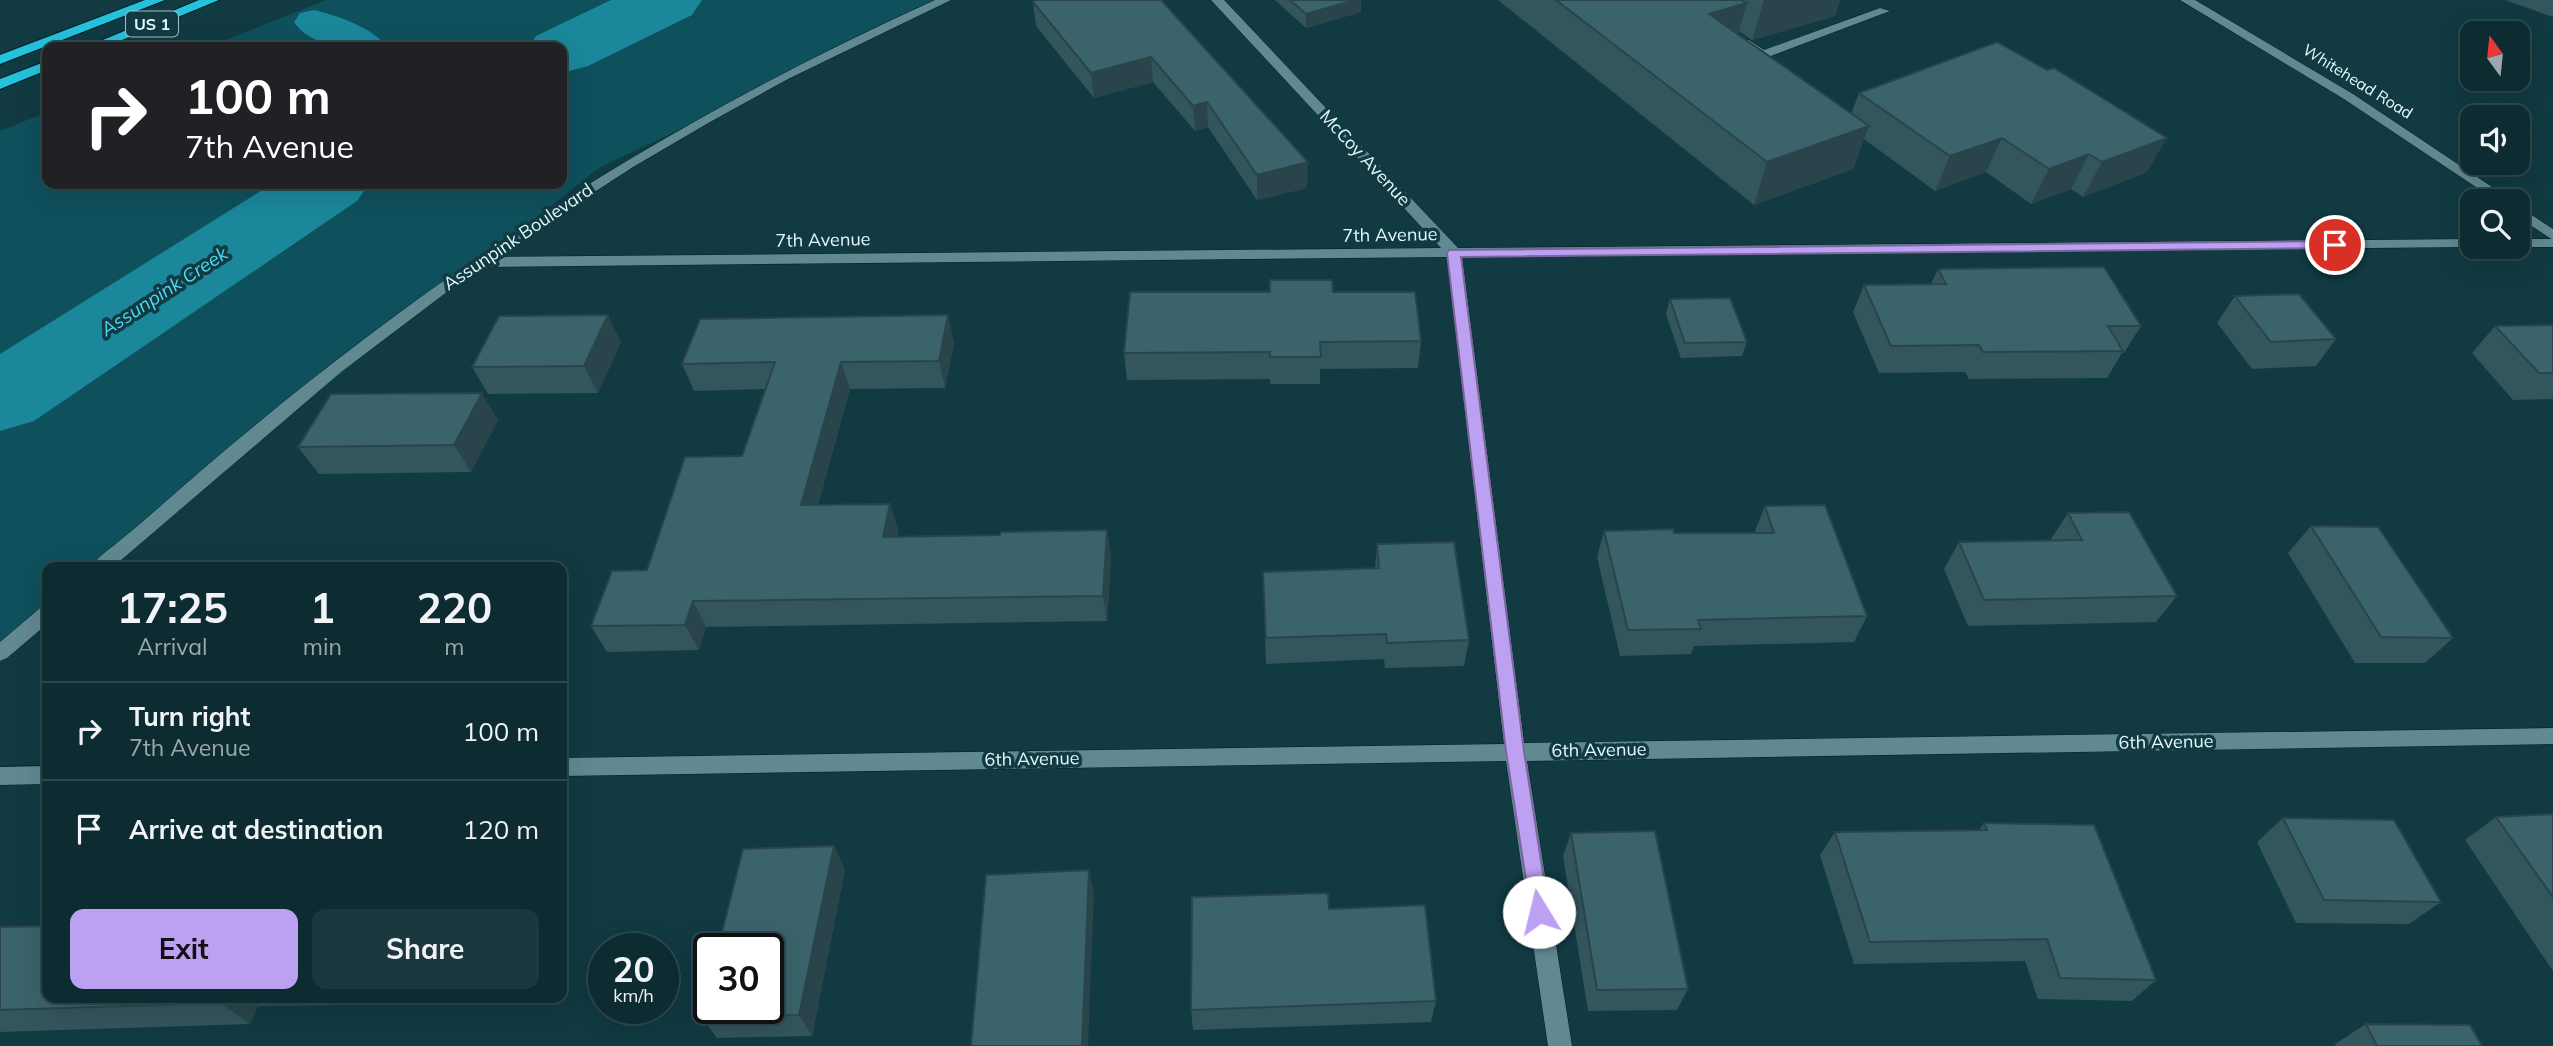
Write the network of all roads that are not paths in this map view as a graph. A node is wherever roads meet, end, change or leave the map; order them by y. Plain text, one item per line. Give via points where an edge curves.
1 (158, 0) edge
2 (212, 0) edge
3 (945, 0) edge
4 (1217, 0) edge
5 (2186, 0) edge
6 (1884, 11) dead end
7 (1730, 34) edge
8 (47, 42) edge
9 (106, 42) edge
10 (42, 44) edge
11 (0, 60) edge
12 (42, 67) edge
13 (0, 84) edge
14 (2488, 189) edge
15 (2530, 219) edge
16 (2553, 236) edge
17 (2460, 243) edge
18 (2530, 243) edge
19 (2553, 243) edge
20 (1454, 253) junction
21 (476, 262) junction
22 (107, 562) edge
23 (42, 617) edge
24 (0, 653) edge
25 (2553, 736) edge
26 (1515, 751) junction
27 (567, 766) edge
28 (42, 775) edge
29 (0, 776) edge
30 (1560, 1046) edge

1 - 8 highway, US 1
2 - 9 highway, US 1
3 - 21 street, Assunpink Boulevard via 782,76 684,129
4 - 20 street, McCoy Avenue
5 - 14 street, Whitehead Road via 2278,51
6 - 7 street via 1763,55
10 - 11 highway, US 1
12 - 13 highway
15 - 16 street
17 - 20 street, 7th Avenue
18 - 19 street
20 - 21 street, 7th Avenue
20 - 26 street
21 - 22 street, Assunpink Boulevard via 335,368
23 - 24 street
25 - 26 street, 6th Avenue
26 - 27 street, 6th Avenue
26 - 30 street
28 - 29 street

